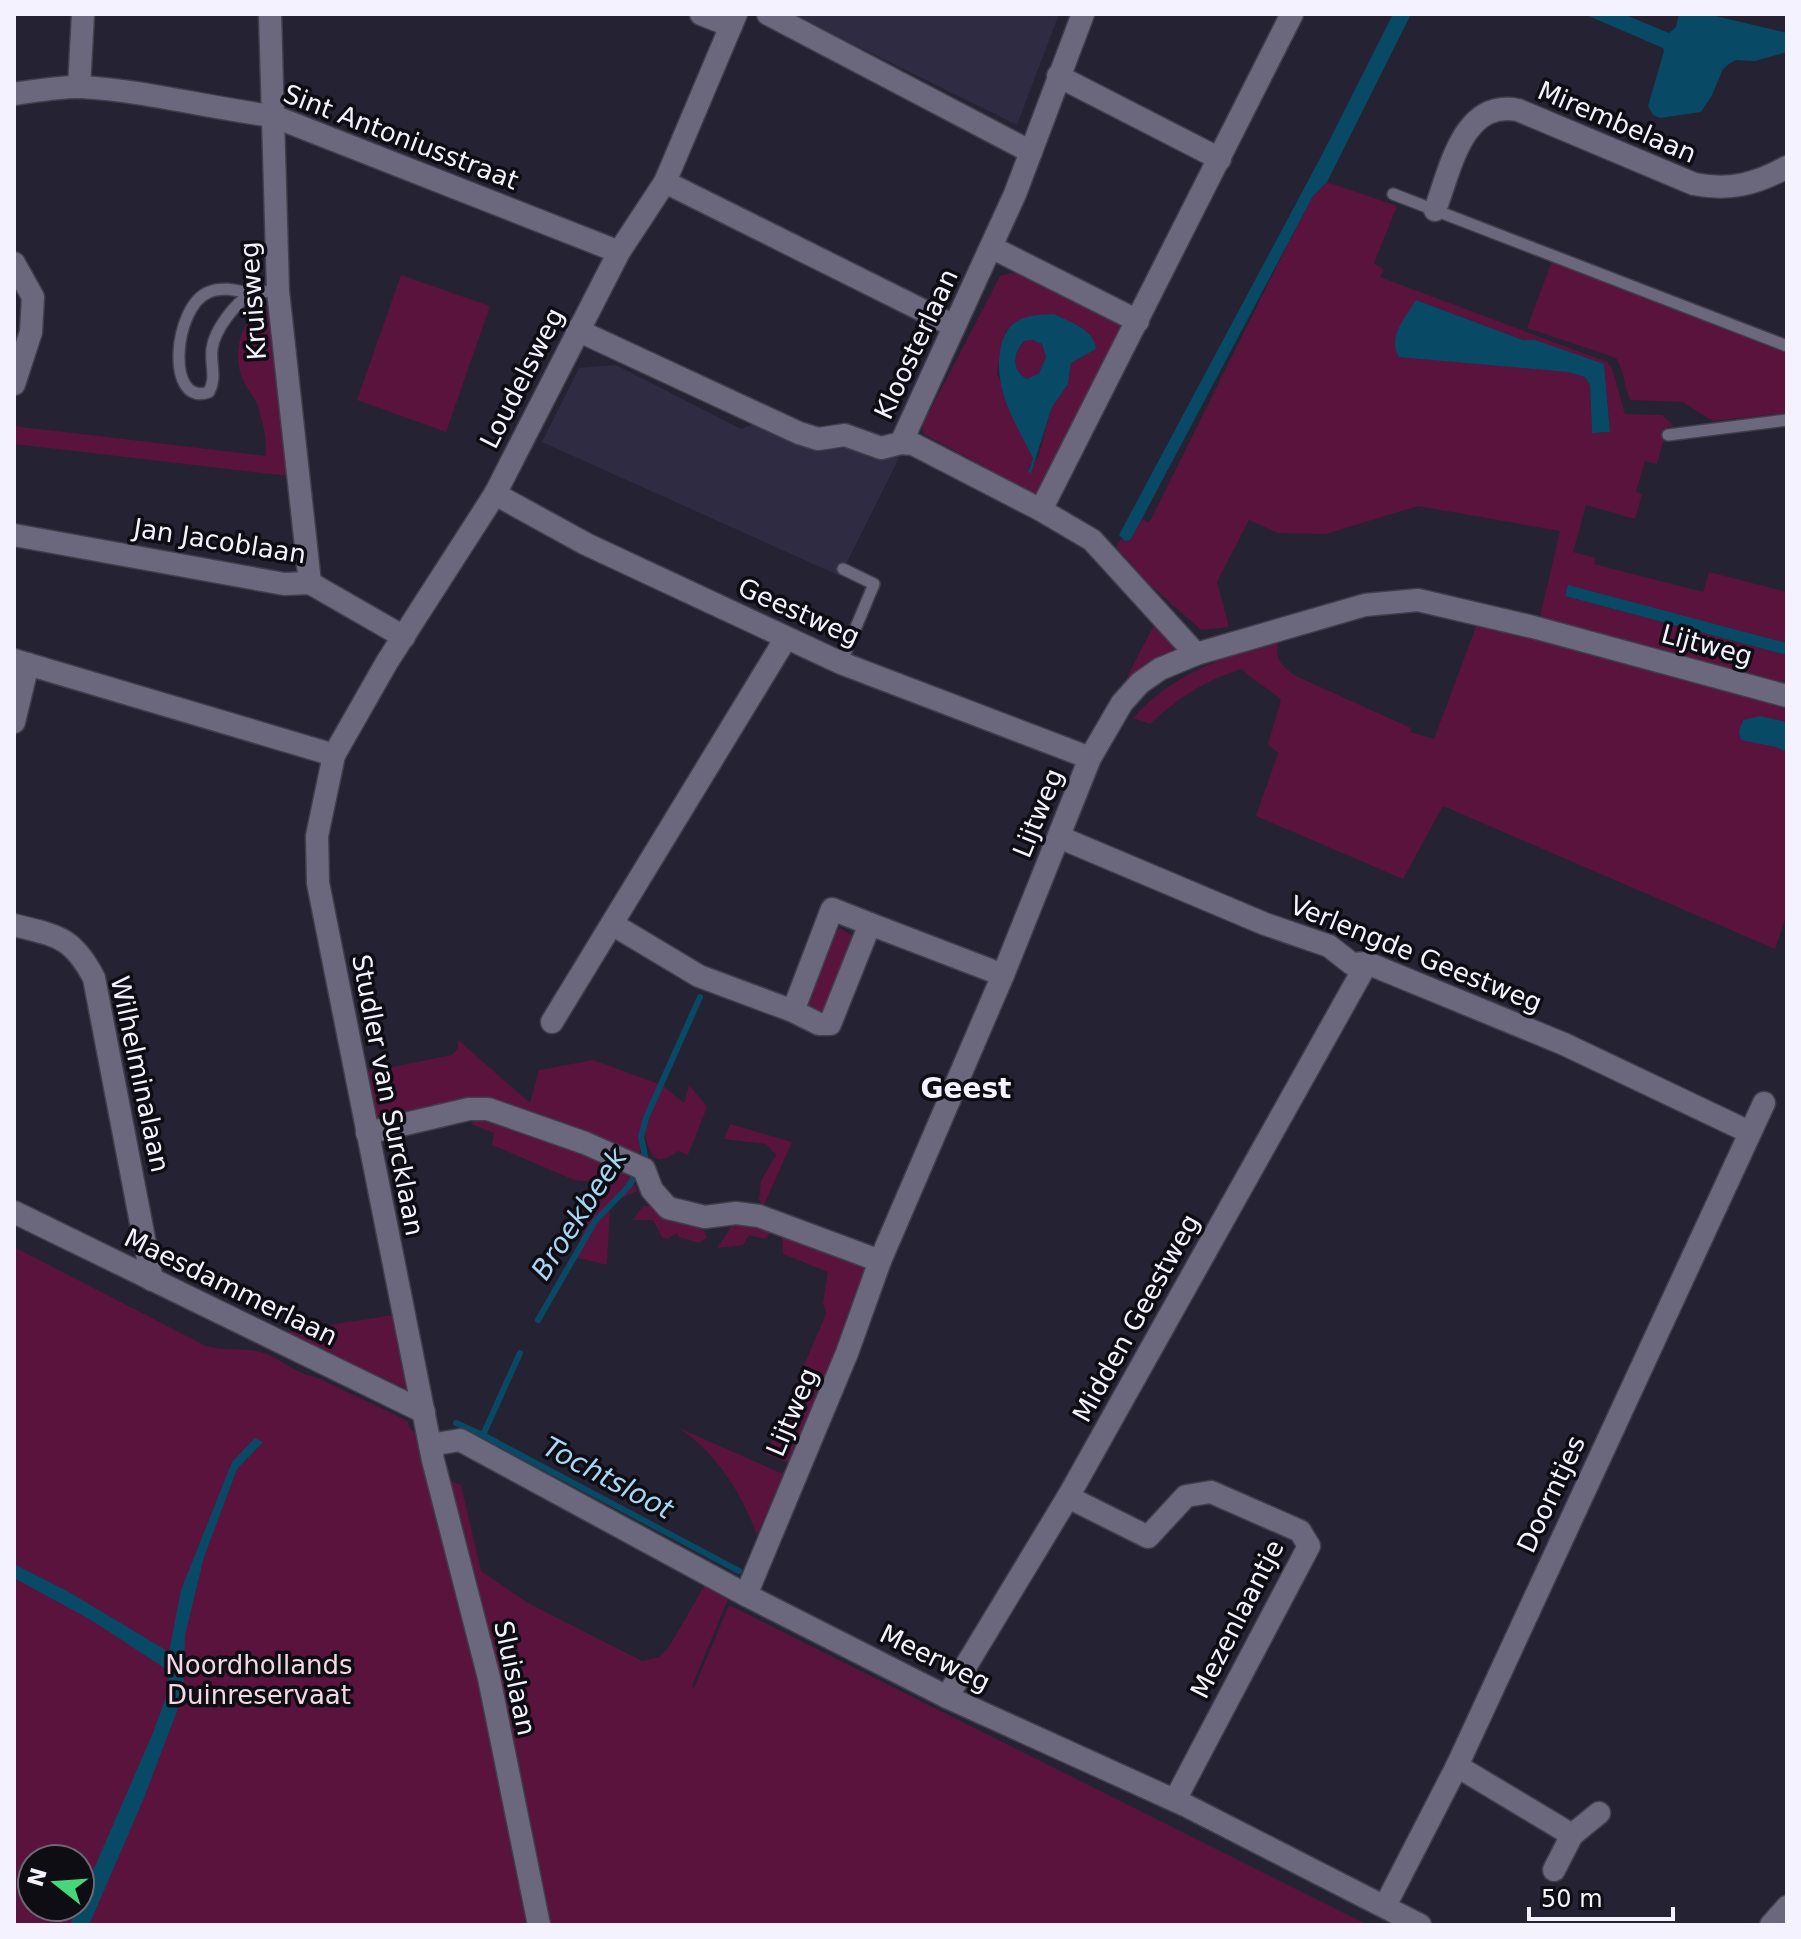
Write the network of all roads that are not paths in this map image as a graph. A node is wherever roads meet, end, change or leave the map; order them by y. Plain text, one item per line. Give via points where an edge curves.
1 (83, 14) edge
2 (270, 14) edge
3 (701, 14) edge
4 (768, 14) edge
5 (1083, 14) edge
6 (1288, 16) edge
7 (734, 20) edge
8 (1058, 76) junction
9 (79, 87) junction
10 (14, 94) edge
11 (273, 116) junction
12 (1031, 152) junction
13 (1220, 159) junction
14 (1787, 167) edge
15 (665, 182) junction
16 (1393, 194) dead end
17 (1435, 210) junction
18 (991, 247) junction
19 (619, 252) junction
20 (14, 263) edge
21 (278, 291) junction
22 (253, 294) junction
23 (1138, 321) junction
24 (954, 326) junction
25 (577, 330) junction
26 (1787, 346) edge
27 (14, 384) edge
28 (1787, 420) edge
29 (1668, 435) dead end
30 (901, 443) junction
31 (495, 494) junction
32 (1041, 510) junction
33 (14, 535) edge
34 (843, 569) dead end
35 (310, 583) junction
36 (404, 637) junction
37 (786, 638) junction
38 (1196, 654) junction
39 (21, 662) edge
40 (841, 663) junction
41 (1787, 696) edge
42 (14, 722) edge
43 (334, 755) junction
44 (1090, 758) junction
45 (1059, 837) junction
46 (612, 924) junction
47 (870, 924) junction
48 (14, 925) edge
49 (1367, 963) junction
50 (1003, 975) junction
51 (793, 1011) junction
52 (552, 1022) dead end
53 (1764, 1103) dead end
54 (1749, 1132) junction
55 (367, 1133) junction
56 (14, 1212) edge
57 (880, 1261) junction
58 (152, 1280) junction
59 (424, 1412) junction
60 (430, 1445) junction
61 (1068, 1497) junction
62 (746, 1595) junction
63 (947, 1697) junction
64 (1457, 1766) junction
65 (1175, 1800) junction
66 (1599, 1813) dead end
67 (1572, 1835) junction
68 (1554, 1870) dead end
69 (1385, 1906) junction
70 (1787, 1907) edge
71 (539, 1925) edge
72 (1420, 1925) edge
73 (1771, 1925) edge

1 - 9 street
2 - 11 street, Kruisweg
3 - 7 street
4 - 12 street
5 - 8 street, Kloosterlaan
6 - 13 street
7 - 15 street, Loudelsweg
8 - 12 street, Kloosterlaan
8 - 13 street
9 - 10 street, Sint Antoniusstraat
9 - 11 street, Sint Antoniusstraat
11 - 19 street, Sint Antoniusstraat
11 - 21 street, Kruisweg
12 - 18 street, Kloosterlaan
13 - 23 street
14 - 17 street, Mirembelaan via 1741,187 1694,184 1518,110 1497,109 1468,128
15 - 19 street, Loudelsweg
15 - 24 street
16 - 17 lane
17 - 26 lane
18 - 23 street
18 - 24 street, Kloosterlaan
19 - 25 street, Loudelsweg
20 - 27 street via 33,297 31,332
21 - 22 lane
21 - 35 street, Kruisweg
22 - 22 lane via 228,315 215,337 209,392 192,393 178,359 191,308 208,292
23 - 32 street
24 - 30 street, Kloosterlaan
25 - 30 street via 799,433 818,439 845,435 881,448
25 - 31 street, Loudelsweg
28 - 29 lane
30 - 32 street, Kloosterlaan via 913,444
31 - 36 street, Loudelsweg
31 - 37 street, Geestweg via 586,544
32 - 38 street, Kloosterlaan via 1092,540
33 - 35 street, Jan Jacoblaan via 284,584
34 - 40 lane via 874,584
35 - 36 street, Jan Jacoblaan
36 - 43 street, Loudelsweg
37 - 40 street, Geestweg
37 - 46 street
38 - 41 street, Lijtweg via 1365,605 1418,600
38 - 44 street, Lijtweg via 1140,683
39 - 42 street
39 - 43 street
40 - 44 street, Geestweg
43 - 55 street, Studler van Surcklaan via 317,836 318,883
44 - 45 street, Lijtweg
45 - 49 street, Verlengde Geestweg via 1329,946 1352,964
45 - 50 street, Lijtweg
46 - 51 street via 699,976
46 - 52 street
47 - 50 street
47 - 51 street via 830,1024
47 - 51 street via 832,909
48 - 58 street, Wilhelminalaan via 74,946 94,978
49 - 54 street, Verlengde Geestweg via 1564,1044
49 - 61 street, Midden Geestweg
50 - 57 street, Lijtweg
53 - 54 street, Doorntjes
54 - 64 street, Doorntjes
55 - 57 street via 488,1109 639,1166 668,1208 705,1217 759,1216
55 - 59 street, Studler van Surcklaan
56 - 58 street, Maesdammerlaan
57 - 62 street, Lijtweg
58 - 59 street, Maesdammerlaan
59 - 60 street, Studler van Surcklaan
60 - 62 street, Meerweg via 460,1440
60 - 71 street, Sluislaan via 489,1678
61 - 63 street, Midden Geestweg
61 - 65 street, Mezenlaantje via 1148,1537 1186,1496 1211,1492 1300,1531 1309,1546
62 - 63 street, Meerweg
63 - 65 street, Meerweg
64 - 67 street
64 - 69 street, Doorntjes
65 - 69 street, Meerweg
66 - 67 street
67 - 68 street
69 - 72 street, Meerweg
70 - 73 street

